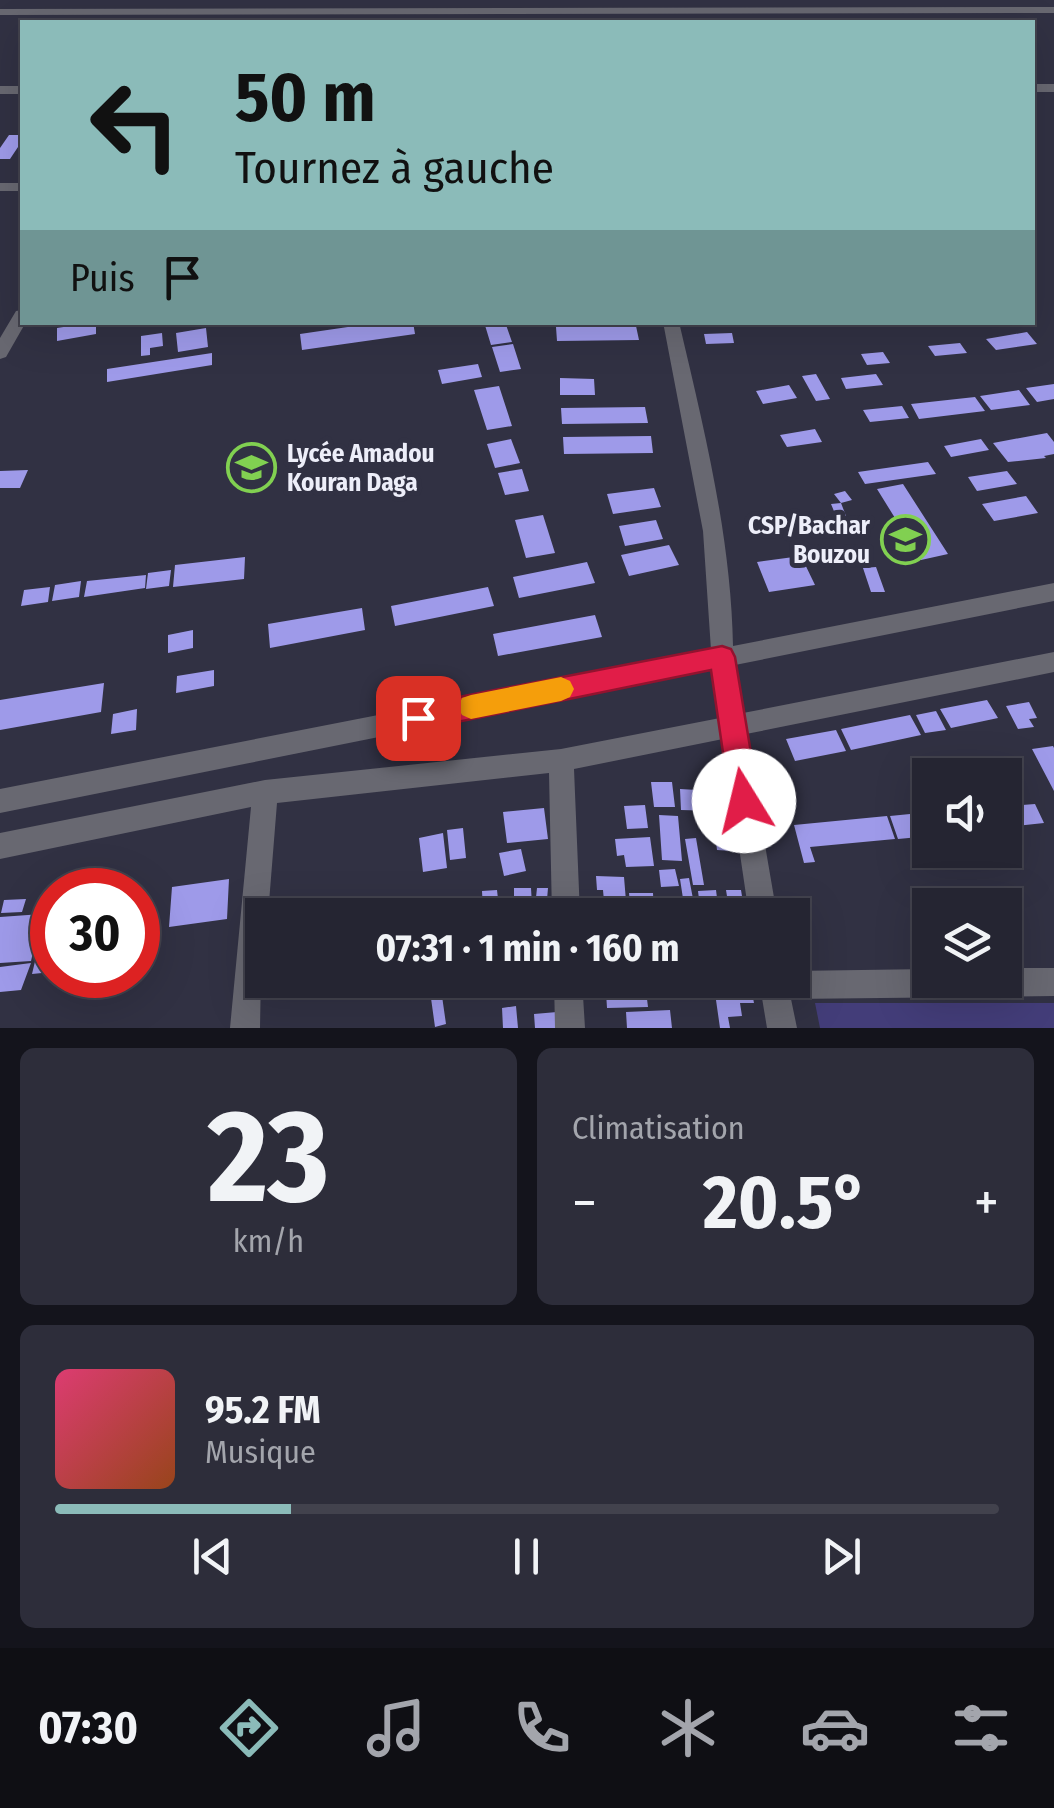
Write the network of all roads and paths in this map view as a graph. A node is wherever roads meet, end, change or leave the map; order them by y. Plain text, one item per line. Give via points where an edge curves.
1 (1048, 0) edge
2 (1054, 9) edge
3 (178, 11) edge
4 (622, 11) edge
5 (0, 12) edge
6 (831, 16) edge
7 (20, 316) edge
8 (672, 325) edge
9 (0, 353) edge
10 (1054, 592) edge
11 (722, 657) junction
12 (1054, 662) edge
13 (732, 726) junction
14 (561, 760) junction
15 (265, 792) junction
16 (0, 801) edge
17 (0, 846) edge
18 (565, 898) edge
19 (760, 898) edge
20 (810, 982) edge
21 (1054, 982) edge
22 (569, 998) edge
23 (777, 998) edge
24 (245, 1028) edge
25 (570, 1028) edge
26 (782, 1028) edge

1 - 2 street
2 - 6 street
3 - 4 street
3 - 5 street
4 - 6 street
7 - 9 street
8 - 11 street via 697,442 723,620
10 - 11 street
11 - 13 street
11 - 16 street
12 - 13 street
13 - 14 street
13 - 19 street
14 - 15 street
14 - 18 street
15 - 17 street
15 - 24 street
20 - 21 street
22 - 25 street
23 - 26 street

